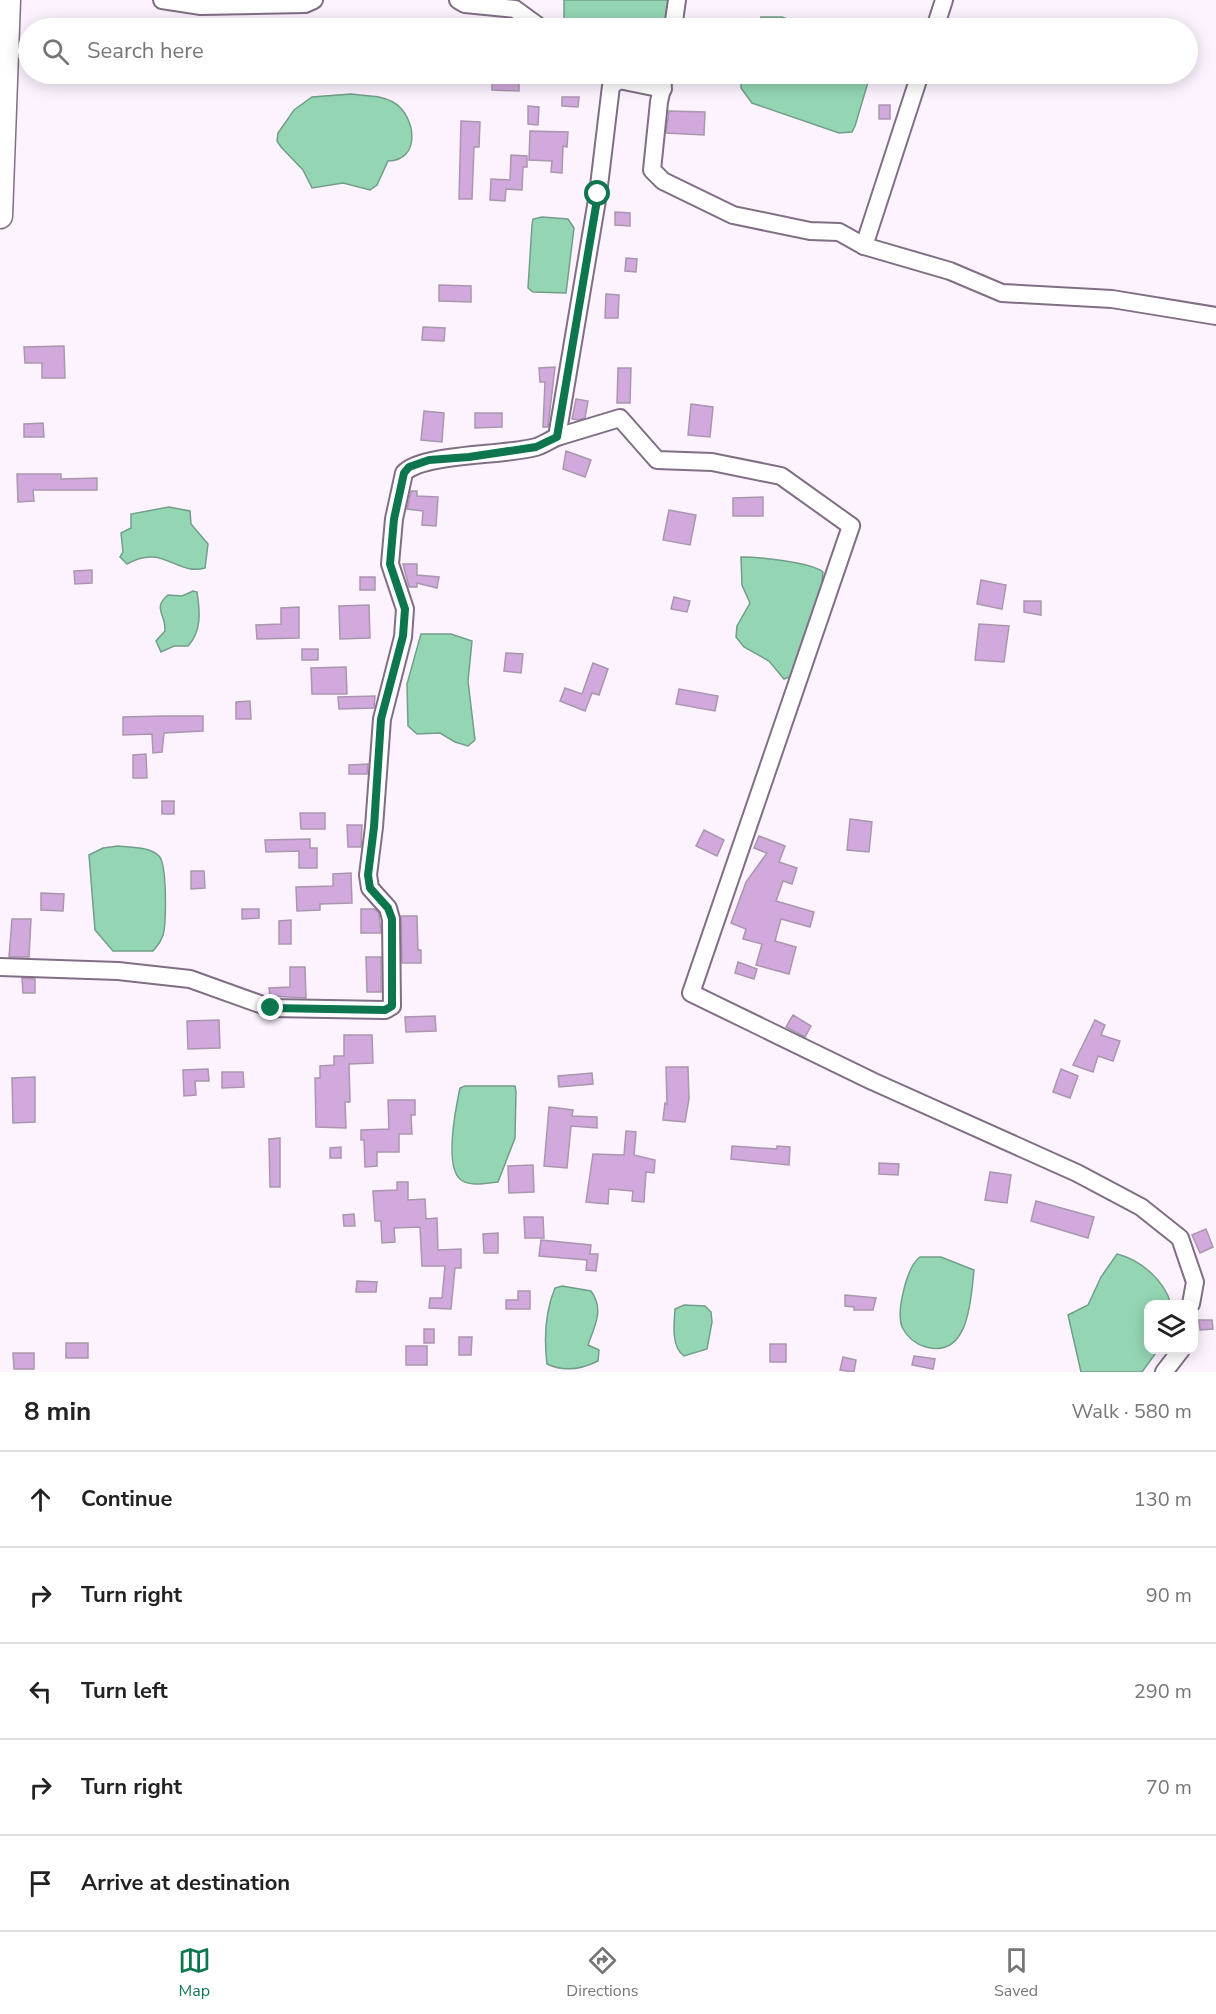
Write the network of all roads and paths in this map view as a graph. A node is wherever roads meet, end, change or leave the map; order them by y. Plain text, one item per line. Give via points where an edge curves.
1 (8, 0) edge
2 (162, 0) edge
3 (314, 0) edge
4 (458, 0) edge
5 (677, 0) edge
6 (944, 0) edge
7 (527, 18) edge
8 (674, 18) edge
9 (938, 18) edge
10 (605, 84) edge
11 (664, 84) edge
12 (917, 84) edge
13 (0, 216) edge
14 (864, 246) junction
15 (1216, 316) edge
16 (557, 437) junction
17 (0, 967) edge
18 (1192, 1300) edge
19 (1178, 1354) edge
20 (1164, 1372) edge

1 - 13 highway
2 - 3 street via 201,6 305,4
4 - 7 street via 514,9
5 - 8 street
6 - 9 street
10 - 16 street via 579,320
11 - 14 street via 652,170 663,181 733,215 810,231 834,231
12 - 14 street
14 - 15 street via 950,271 1002,293 1112,299
16 - 17 street via 536,447 429,460 409,467 404,473 390,564 405,609 403,636 381,719 368,875 370,888 388,908 392,919 392,1006 385,1010 271,1008 190,979 118,971
16 - 18 street via 620,418 657,460 712,462 781,476 851,526 691,993 861,1076 1077,1173 1141,1207 1180,1238 1195,1282
19 - 20 street

